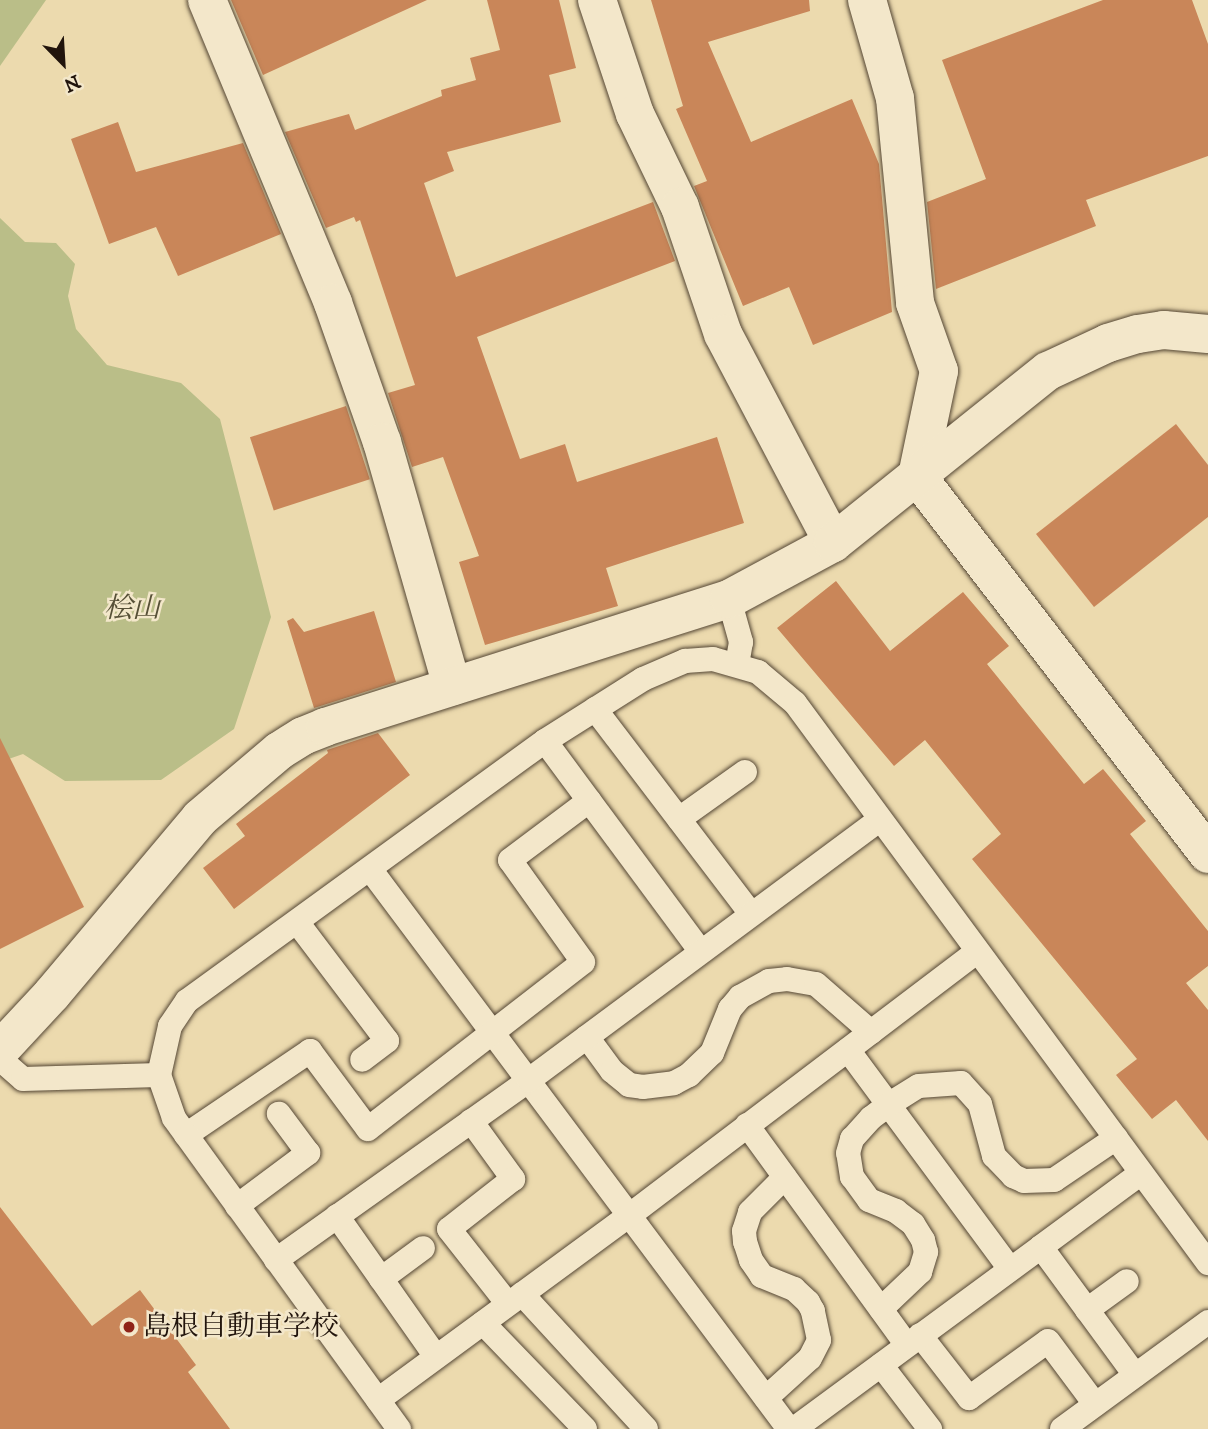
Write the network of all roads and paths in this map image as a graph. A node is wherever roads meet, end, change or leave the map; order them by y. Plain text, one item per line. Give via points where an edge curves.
1 (207, 0) edge
2 (597, 0) edge
3 (867, 0) edge
4 (1208, 334) edge
5 (917, 476) junction
6 (833, 543) junction
7 (729, 598) junction
8 (737, 665) junction
9 (452, 687) junction
10 (595, 709) junction
11 (545, 741) junction
12 (745, 772) dead end
13 (589, 801) junction
14 (679, 819) junction
15 (880, 819) junction
16 (1208, 855) edge
17 (370, 869) junction
18 (751, 914) junction
19 (296, 922) junction
20 (701, 952) junction
21 (976, 952) junction
22 (871, 1032) junction
23 (493, 1033) junction
24 (587, 1037) junction
25 (0, 1050) edge
26 (848, 1050) junction
27 (0, 1059) edge
28 (362, 1060) dead end
29 (159, 1075) junction
30 (529, 1080) junction
31 (888, 1105) junction
32 (279, 1114) dead end
33 (471, 1121) junction
34 (747, 1125) junction
35 (186, 1135) junction
36 (1116, 1138) junction
37 (1141, 1173) junction
38 (785, 1177) junction
39 (237, 1206) junction
40 (630, 1215) junction
41 (337, 1216) junction
42 (1041, 1247) junction
43 (423, 1248) dead end
44 (276, 1260) junction
45 (1208, 1262) edge
46 (1010, 1269) junction
47 (381, 1279) junction
48 (1128, 1282) dead end
49 (515, 1299) junction
50 (881, 1309) junction
51 (1087, 1310) junction
52 (1208, 1322) edge
53 (483, 1323) junction
54 (914, 1340) junction
55 (436, 1357) junction
56 (881, 1365) junction
57 (1135, 1376) junction
58 (766, 1398) junction
59 (378, 1400) junction
60 (1095, 1405) junction
61 (399, 1429) edge
62 (585, 1429) edge
63 (646, 1429) edge
64 (791, 1429) edge
65 (930, 1429) edge
66 (1062, 1429) edge

1 - 9 street via 333,303 382,442
2 - 6 street via 635,114 680,207 723,334
3 - 5 street via 895,98 915,303 939,371
4 - 5 street via 1164,330 1138,334 1077,356 1019,391
5 - 6 street
5 - 16 street
6 - 7 street
7 - 8 lane via 741,642
7 - 9 street
8 - 10 lane via 713,659 685,662
8 - 15 lane via 758,672 795,703
9 - 25 street via 325,727 279,751 200,818
10 - 11 lane
10 - 14 lane
11 - 13 lane
11 - 17 lane
12 - 14 lane
13 - 20 lane
13 - 23 lane via 509,860 583,962
14 - 18 lane
15 - 18 lane
15 - 21 lane
17 - 19 lane
17 - 23 lane
18 - 20 lane
19 - 28 lane via 387,1041
19 - 29 lane via 187,1001 170,1026
20 - 24 lane
21 - 22 lane
21 - 36 lane
22 - 24 lane via 816,984 787,979 769,981 740,997 730,1009 712,1054 674,1083 629,1085 612,1071
22 - 26 lane
23 - 30 lane
23 - 35 lane via 368,1129 310,1051
24 - 30 lane
26 - 31 lane
26 - 34 lane
27 - 29 lane via 23,1079
29 - 35 lane via 174,1118
30 - 33 lane
30 - 40 lane
31 - 36 lane via 919,1086 961,1083 980,1104 994,1156 1024,1181 1054,1180
31 - 46 lane
31 - 50 lane via 852,1139 848,1153 852,1177 869,1200 896,1211 912,1224 926,1252 920,1272
32 - 39 lane via 308,1153
33 - 41 lane
33 - 49 lane via 513,1180 449,1229
34 - 38 lane
34 - 40 lane
35 - 39 lane
36 - 37 lane
37 - 42 lane
37 - 45 lane
38 - 50 lane
38 - 58 lane via 750,1212 744,1242 762,1276 794,1289 808,1302 819,1340 810,1358
39 - 44 lane
40 - 49 lane
40 - 58 lane
41 - 44 lane
41 - 47 lane
42 - 46 lane
42 - 51 lane
43 - 47 lane
44 - 59 lane
46 - 54 lane
47 - 55 lane
48 - 51 lane
49 - 53 lane
49 - 63 lane
50 - 54 lane
51 - 57 lane
52 - 57 lane
53 - 55 lane
53 - 62 lane
54 - 56 lane
54 - 60 lane via 970,1398 1048,1341
55 - 59 lane
56 - 64 lane
56 - 65 lane
57 - 60 lane
58 - 64 lane
59 - 61 lane
60 - 66 lane

